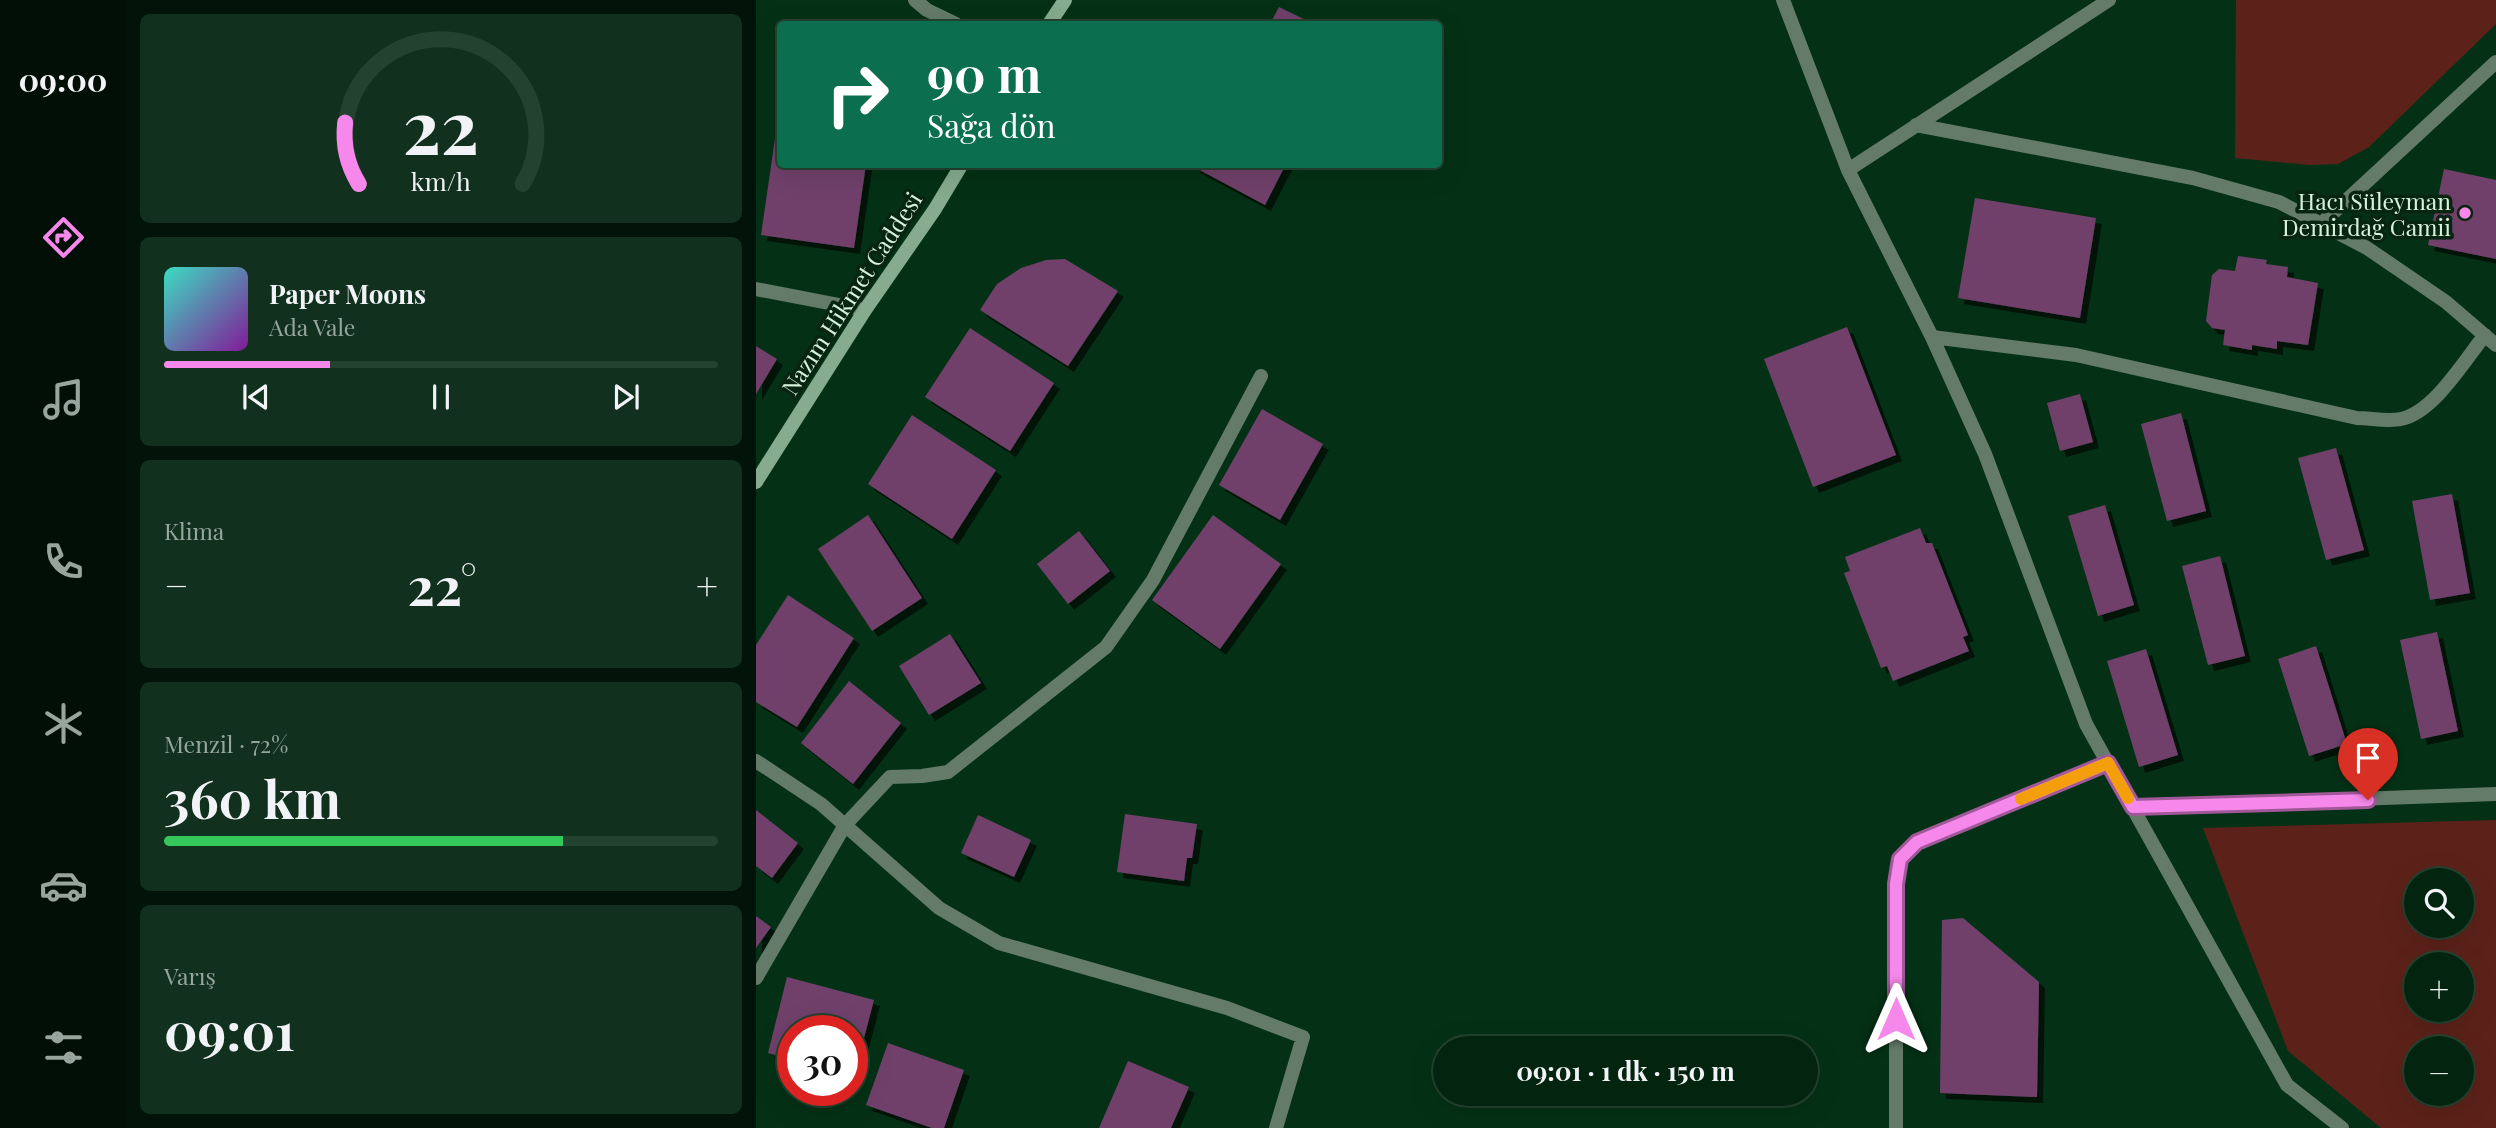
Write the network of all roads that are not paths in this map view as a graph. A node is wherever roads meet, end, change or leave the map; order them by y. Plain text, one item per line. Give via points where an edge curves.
1 (915, 0) edge
2 (1065, 0) edge
3 (1783, 0) edge
4 (2109, 0) edge
5 (950, 21) edge
6 (1051, 21) edge
7 (2496, 62) edge
8 (1916, 125) junction
9 (960, 168) edge
10 (1848, 170) junction
11 (2322, 223) junction
12 (756, 289) edge
13 (865, 310) junction
14 (1933, 337) junction
15 (2490, 340) edge
16 (1261, 376) dead end
17 (756, 482) edge
18 (756, 761) edge
19 (2108, 763) junction
20 (2496, 794) edge
21 (2133, 807) junction
22 (845, 825) junction
23 (756, 978) edge
24 (1276, 1128) edge
25 (1896, 1128) edge
26 (2342, 1128) edge

1 - 5 street
2 - 6 street
3 - 10 street
4 - 8 street
7 - 11 street
8 - 10 street
8 - 11 street via 2193,178 2279,202
9 - 13 street, Nazım Hikmet Caddesi
10 - 14 street
11 - 15 street via 2434,294
12 - 13 street
13 - 17 street, Nazım Hikmet Caddesi
14 - 15 street via 2076,355 2357,418 2400,419 2433,400
14 - 19 street via 1984,454 2085,724
16 - 22 street via 1153,580 1107,647 948,772 890,777
18 - 22 street
19 - 21 street
19 - 25 street via 1917,842 1900,859 1896,884
20 - 21 street
21 - 26 street via 2287,1085
22 - 23 street
22 - 24 street via 939,908 999,943 1227,1008 1303,1037

